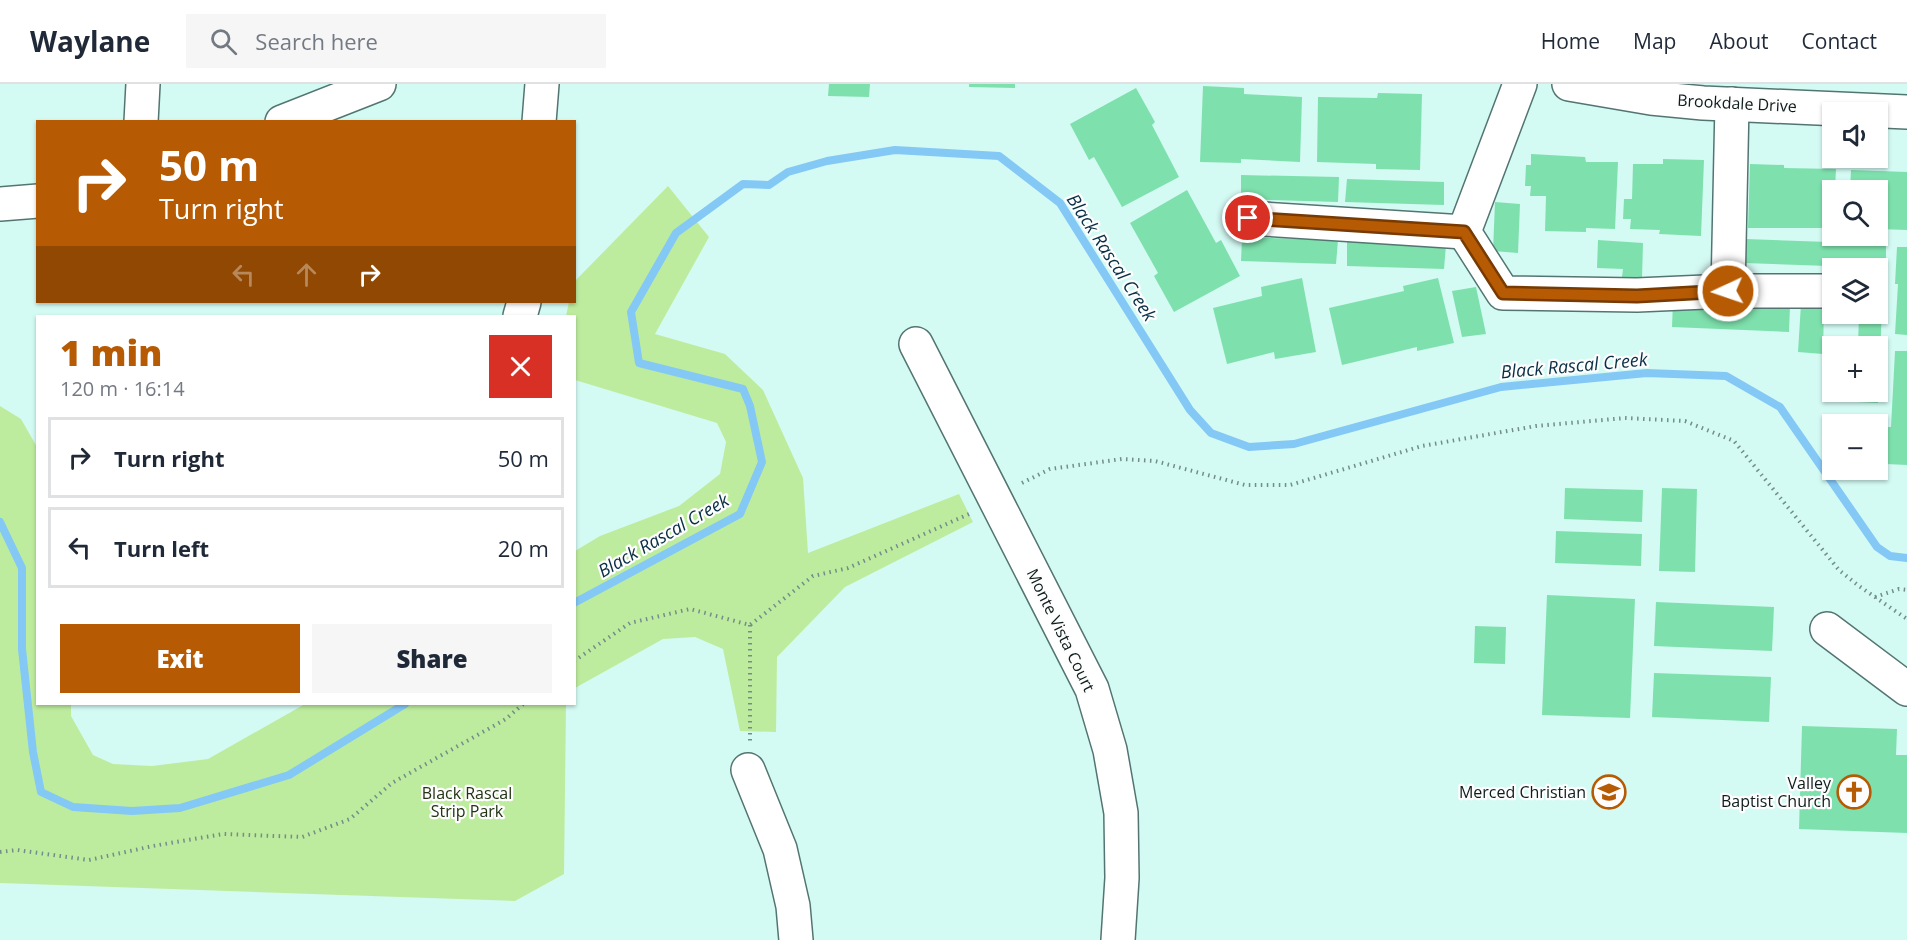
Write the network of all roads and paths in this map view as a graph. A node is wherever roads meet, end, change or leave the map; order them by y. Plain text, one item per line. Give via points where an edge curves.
1 (143, 84) edge
2 (380, 84) edge
3 (542, 84) edge
4 (1520, 84) edge
5 (1569, 84) edge
6 (1830, 96) edge
7 (1713, 97) edge
8 (1907, 112) edge
9 (141, 120) edge
10 (287, 120) edge
11 (539, 120) edge
12 (36, 201) edge
13 (0, 204) edge
14 (1248, 218) dead end
15 (1464, 232) junction
16 (1728, 291) junction
17 (1822, 291) edge
18 (916, 344) dead end
19 (1028, 479) dead end
20 (974, 512) dead end
21 (1907, 590) edge
22 (1875, 597) junction
23 (1907, 619) edge
24 (750, 626) junction
25 (1827, 629) dead end
26 (576, 660) edge
27 (1907, 689) edge
28 (522, 705) edge
29 (748, 770) joint
30 (0, 852) edge
31 (796, 940) edge
32 (1118, 940) edge

1 - 9 street
2 - 10 street
3 - 11 street
4 - 15 street
5 - 7 street, Brookdale Drive via 1651,98
6 - 7 street, Brookdale Drive
6 - 8 street, Brookdale Drive
7 - 16 street
12 - 13 street
14 - 15 street
15 - 16 street via 1503,293 1637,296
16 - 17 street
18 - 32 street, Monte Vista Court via 1092,688 1110,750 1121,813
19 - 22 path via 1050,469 1122,459 1155,460 1245,485 1290,485 1422,446 1536,426 1625,418 1685,421 1734,441 1839,570
20 - 24 path via 848,568 813,576
21 - 22 path
22 - 23 path
24 - 26 path via 690,609 630,623
24 - 29 path
25 - 27 street
28 - 30 path via 506,719 392,783 350,819 302,837 224,834 89,860 17,849
29 - 31 street via 780,849

